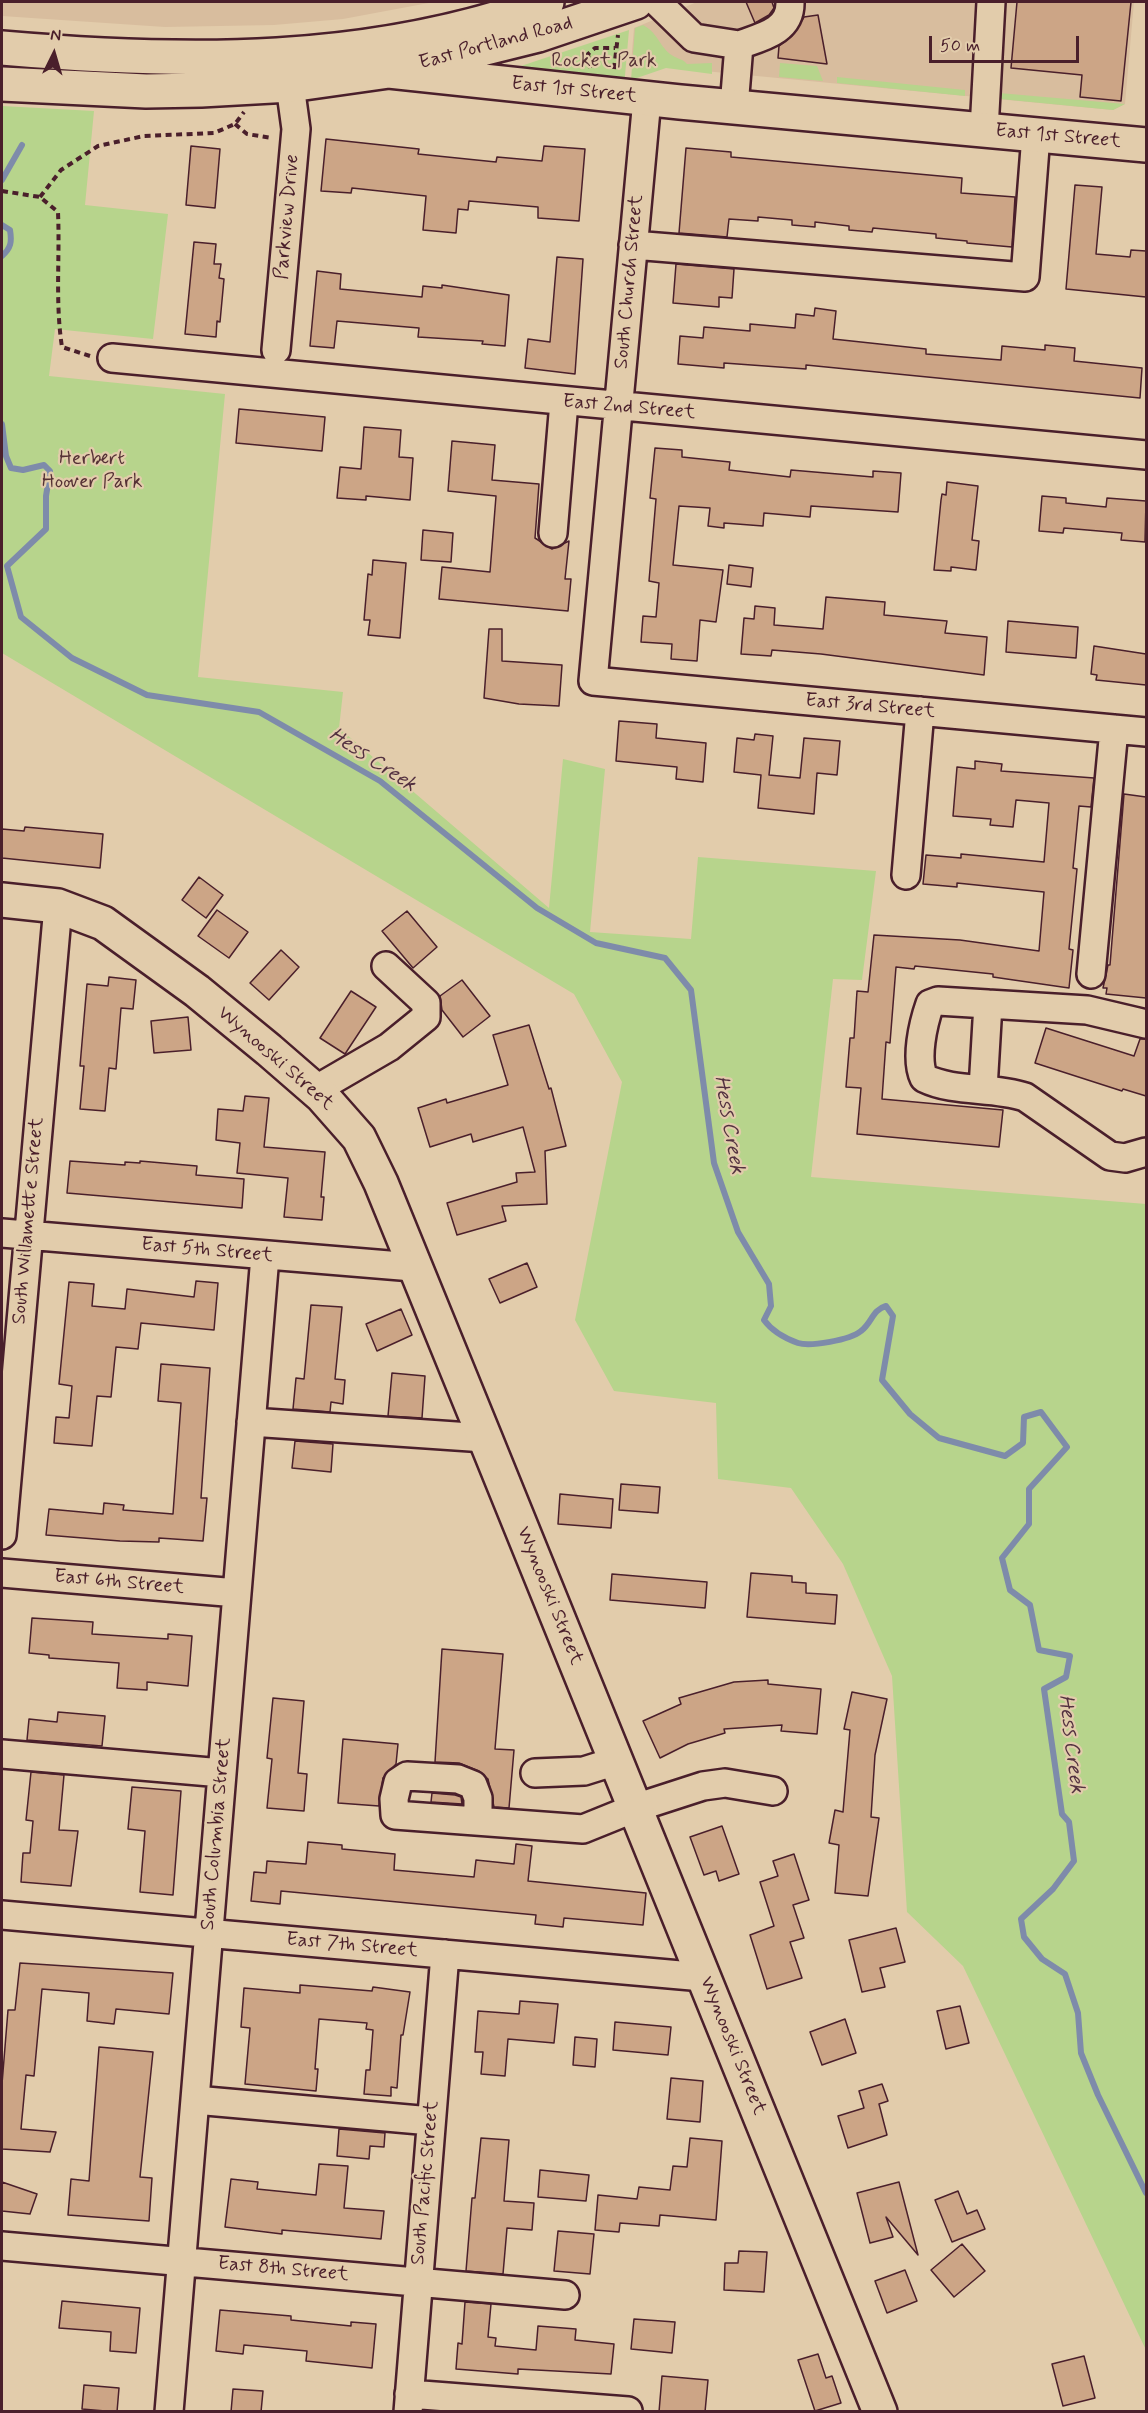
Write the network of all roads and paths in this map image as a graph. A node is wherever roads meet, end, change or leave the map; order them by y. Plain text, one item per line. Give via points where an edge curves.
1 (547, 2) edge
2 (636, 2) edge
3 (657, 2) edge
4 (790, 2) edge
5 (991, 2) edge
6 (620, 30) dead end
7 (739, 45) junction
8 (2, 48) edge
9 (615, 48) junction
10 (388, 71) junction
11 (597, 74) dead end
12 (613, 75) dead end
13 (2, 84) edge
14 (290, 85) junction
15 (647, 99) junction
16 (734, 107) junction
17 (247, 109) dead end
18 (235, 124) junction
19 (984, 130) junction
20 (1036, 135) junction
21 (278, 139) dead end
22 (1146, 145) edge
23 (2, 191) edge
24 (40, 197) junction
25 (633, 245) junction
26 (276, 350) dead end
27 (112, 358) joint
28 (564, 402) junction
29 (619, 407) junction
30 (1146, 455) edge
31 (553, 533) dead end
32 (593, 681) joint
33 (920, 711) junction
34 (1114, 729) junction
35 (1146, 732) edge
36 (906, 875) dead end
37 (2, 900) edge
38 (58, 906) junction
39 (386, 966) dead end
40 (1091, 974) dead end
41 (988, 1004) junction
42 (1146, 1024) edge
43 (983, 1089) junction
44 (315, 1090) junction
45 (1146, 1152) edge
46 (14, 1234) edge
47 (265, 1256) junction
48 (413, 1267) junction
49 (251, 1422) junction
50 (485, 1438) junction
51 (2, 1535) edge
52 (2, 1573) edge
53 (237, 1593) junction
54 (2, 1754) edge
55 (616, 1761) junction
56 (222, 1773) junction
57 (535, 1773) dead end
58 (773, 1791) dead end
59 (635, 1808) junction
60 (478, 1821) dead end
61 (2, 1915) edge
62 (209, 1933) junction
63 (445, 1954) junction
64 (704, 1977) junction
65 (195, 2100) junction
66 (431, 2121) junction
67 (2, 2246) edge
68 (182, 2261) junction
69 (418, 2282) junction
70 (566, 2295) dead end
71 (409, 2403) edge
72 (628, 2411) edge
73 (169, 2412) edge
74 (879, 2412) edge

1 - 8 main road, East Portland Road via 404,40 299,55 196,59 88,56
2 - 10 main road, East Portland Road via 538,35
3 - 7 street via 694,38
4 - 7 street via 790,11 776,32
5 - 19 street
6 - 9 path
7 - 16 street
9 - 11 path via 595,48 588,54 588,66
9 - 12 path
10 - 14 main road, East 1st Street
10 - 15 main road, East 1st Street
13 - 14 main road, East 1st Street via 146,91
14 - 26 street, Parkview Drive via 296,129
15 - 16 main road, East 1st Street
15 - 25 street, South Church Street
16 - 19 main road, East 1st Street
17 - 18 path
18 - 21 path via 247,134
18 - 24 path via 214,133 144,136 98,146 61,170
19 - 20 main road, East 1st Street
20 - 22 main road, East 1st Street
20 - 25 street via 1025,277
23 - 24 path
24 - 27 path via 58,212 57,310 62,347 82,356
25 - 29 street, South Church Street
27 - 28 street, East 2nd Street
28 - 29 street, East 2nd Street
28 - 31 street
29 - 30 street, East 2nd Street
29 - 32 street, South Church Street
32 - 33 street, East 3rd Street
33 - 34 street, East 3rd Street
33 - 36 street
34 - 35 street, East 3rd Street
34 - 40 street
37 - 38 main road, Wynooski Street
38 - 44 main road, Wynooski Street via 103,923 156,960
38 - 46 street, South Willamette Street
39 - 44 street via 426,1003 426,1017 388,1047
41 - 42 street via 1087,1010
41 - 43 street
41 - 43 street via 930,1004 921,1070 924,1078 942,1085
43 - 45 street via 1025,1097 1110,1156 1125,1158
44 - 48 main road, Wynooski Street via 359,1137
46 - 47 street, East 5th Street
46 - 51 street, South Willamette Street
47 - 48 street, East 5th Street
47 - 49 street, South Columbia Street
48 - 50 main road, Wynooski Street
49 - 50 street
49 - 53 street, South Columbia Street
50 - 55 main road, Wynooski Street
52 - 53 street, East 6th Street
53 - 56 street, South Columbia Street
54 - 56 street
55 - 57 street via 584,1771
55 - 59 main road, Wynooski Street
56 - 62 street, South Columbia Street
58 - 59 street via 725,1783
59 - 60 street via 583,1829
59 - 64 main road, Wynooski Street
61 - 62 street, East 7th Street
62 - 63 street, East 7th Street
62 - 65 street, South Columbia Street
63 - 64 street, East 7th Street
63 - 66 street, South Pacific Street
64 - 74 main road, Wynooski Street
65 - 66 street
65 - 68 street, South Columbia Street
66 - 69 street, South Pacific Street
67 - 68 street, East 8th Street
68 - 69 street, East 8th Street
68 - 73 street, South Columbia Street
69 - 70 street, East 8th Street
69 - 71 street, South Pacific Street
71 - 72 street

